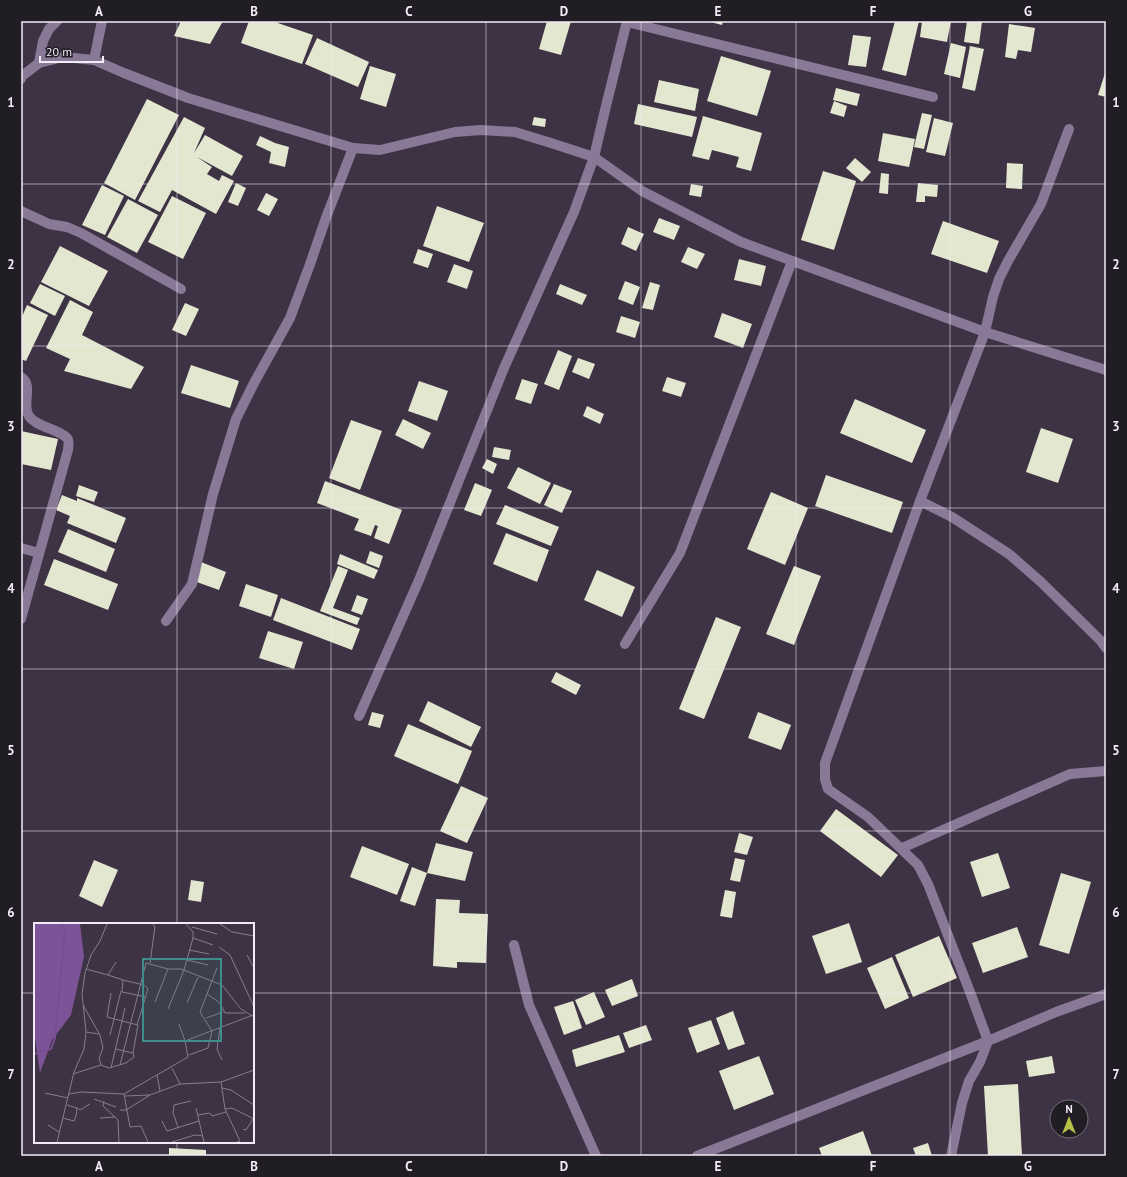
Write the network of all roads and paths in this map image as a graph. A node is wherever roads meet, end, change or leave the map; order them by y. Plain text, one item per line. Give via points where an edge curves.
1 (57, 21) edge
2 (102, 21) edge
3 (627, 22) edge
4 (94, 60) junction
5 (39, 63) junction
6 (21, 79) edge
7 (933, 97) dead end
8 (1069, 130) dead end
9 (353, 148) junction
10 (594, 157) junction
11 (21, 211) edge
12 (792, 261) junction
13 (181, 289) dead end
14 (985, 332) junction
15 (1106, 370) edge
16 (21, 377) edge
17 (920, 500) junction
18 (21, 548) edge
19 (39, 553) junction
20 (21, 619) edge
21 (166, 621) dead end
22 (625, 644) dead end
23 (1106, 648) edge
24 (359, 716) dead end
25 (1106, 771) edge
26 (902, 848) junction
27 (514, 945) dead end
28 (1106, 995) edge
29 (988, 1041) junction
30 (596, 1156) edge
31 (697, 1156) edge
32 (951, 1156) edge

1 - 5 street via 43,40
2 - 4 street
3 - 7 street
3 - 10 street
4 - 5 street via 63,57
4 - 9 street via 188,98
5 - 6 street
8 - 14 street via 1041,204 999,279
9 - 10 street via 380,150 455,132 481,130 515,132
9 - 21 street via 290,318 236,419 213,494 192,584
10 - 12 street via 642,191 741,242
10 - 24 street via 574,212 504,368 419,580
11 - 13 street via 50,224 81,233
12 - 14 street
12 - 22 street via 680,553
14 - 15 street
14 - 17 street
16 - 19 street via 27,386 28,415 36,422 62,434 69,442
17 - 23 street via 1010,554
17 - 26 street via 825,763 828,789 868,817
18 - 19 street
19 - 20 street
25 - 26 street via 1070,774
26 - 29 street via 918,865 928,884
27 - 30 street via 530,1005
28 - 29 street via 1056,1012
29 - 31 street
29 - 32 street via 962,1103

